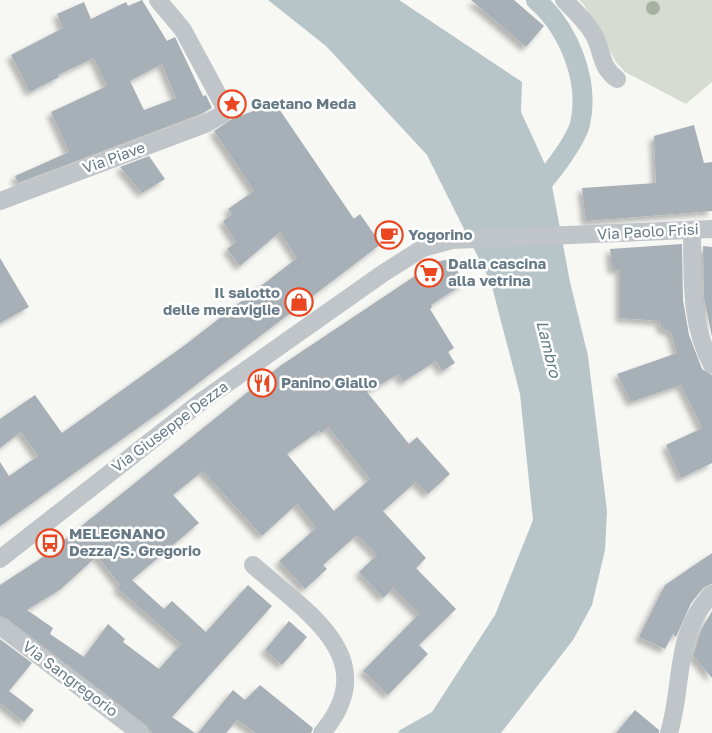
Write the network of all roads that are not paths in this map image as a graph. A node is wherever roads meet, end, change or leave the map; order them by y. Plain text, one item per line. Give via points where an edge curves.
1 (158, 0) edge
2 (564, 0) edge
3 (617, 79) dead end
4 (0, 201) edge
5 (712, 229) edge
6 (692, 230) junction
7 (447, 240) joint
8 (712, 365) edge
9 (0, 559) edge
10 (254, 565) dead end
11 (712, 594) edge
12 (0, 626) edge
13 (140, 733) edge
14 (322, 733) edge
15 (668, 733) edge

1 - 4 street, Via Piave via 183,30 225,111 204,124
2 - 3 street via 583,19 594,36 607,72
5 - 6 street, Via Paolo Frisi
6 - 7 street, Via Paolo Frisi
6 - 8 street via 694,312 700,338
7 - 9 street, Via Giuseppe Dezza via 423,248 390,268 202,401
10 - 14 street via 322,626 342,658 346,683 344,696
11 - 15 street via 696,613 686,635
12 - 13 street, Via Sangregorio

